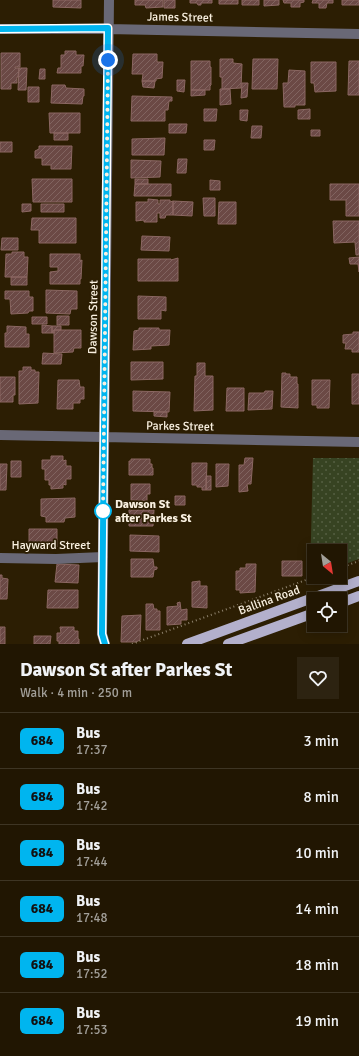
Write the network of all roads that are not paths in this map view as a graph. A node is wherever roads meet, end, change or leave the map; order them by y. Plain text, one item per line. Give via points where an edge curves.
1 (109, 0) edge
2 (108, 28) junction
3 (0, 29) edge
4 (359, 34) edge
5 (0, 435) edge
6 (104, 437) junction
7 (359, 442) edge
8 (103, 557) junction
9 (0, 558) edge
10 (359, 581) edge
11 (359, 596) edge
12 (347, 600) edge
13 (307, 616) edge
14 (102, 634) junction
15 (97, 644) edge
16 (105, 644) edge
17 (187, 644) edge
18 (228, 644) edge

1 - 2 street, Dawson Street
2 - 3 street, James Street
2 - 4 street, James Street
2 - 6 street, Dawson Street
5 - 6 street, Parkes Street
6 - 7 street, Parkes Street
6 - 8 street, Dawson Street
8 - 9 street, Hayward Street
8 - 14 street, Dawson Street
10 - 17 main road, Ballina Road
11 - 12 main road
13 - 18 main road
14 - 15 street, Dawson Street
14 - 16 street, Dawson Street

